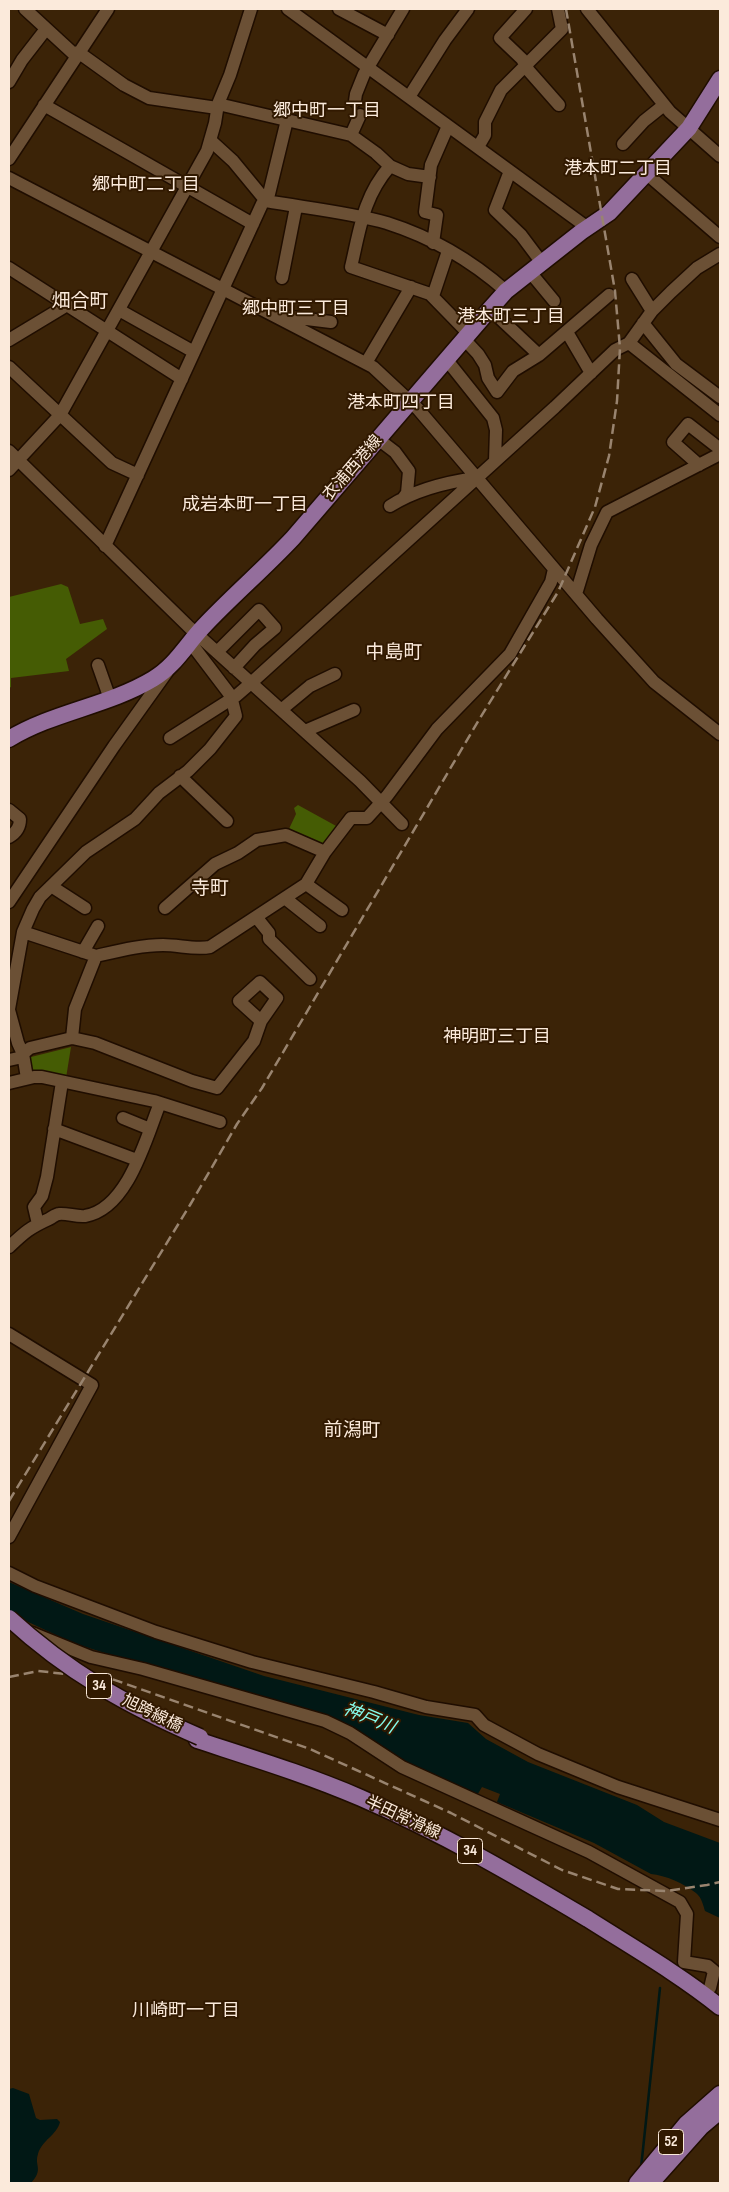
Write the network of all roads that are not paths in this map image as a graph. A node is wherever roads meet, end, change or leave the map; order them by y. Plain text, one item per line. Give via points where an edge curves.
1 (25, 9) edge
2 (108, 9) edge
3 (251, 9) edge
4 (339, 9) edge
5 (403, 9) edge
6 (468, 9) edge
7 (526, 9) edge
8 (558, 9) edge
9 (587, 9) edge
10 (293, 11) edge
11 (46, 29) junction
12 (388, 35) junction
13 (77, 54) junction
14 (526, 65) junction
15 (368, 68) junction
16 (9, 82) edge
17 (718, 90) edge
18 (409, 97) junction
19 (355, 101) dead end
20 (44, 105) junction
21 (559, 105) dead end
22 (664, 105) junction
23 (218, 106) junction
24 (360, 115) dead end
25 (287, 120) junction
26 (448, 126) junction
27 (689, 128) junction
28 (351, 135) junction
29 (210, 140) junction
30 (623, 144) dead end
31 (478, 147) junction
32 (720, 156) edge
33 (9, 159) edge
34 (390, 166) junction
35 (510, 171) junction
36 (647, 174) junction
37 (430, 177) junction
38 (9, 178) edge
39 (188, 187) junction
40 (266, 201) junction
41 (296, 207) junction
42 (363, 218) junction
43 (253, 224) junction
44 (588, 228) junction
45 (720, 235) edge
46 (433, 243) junction
47 (150, 251) junction
48 (448, 251) junction
49 (720, 254) edge
50 (9, 268) edge
51 (536, 268) junction
52 (282, 278) dead end
53 (632, 279) dead end
54 (411, 286) junction
55 (223, 290) junction
56 (506, 292) junction
57 (609, 295) dead end
58 (433, 296) junction
59 (554, 301) dead end
60 (67, 305) junction
61 (490, 309) junction
62 (119, 310) junction
63 (652, 311) junction
64 (275, 316) junction
65 (331, 322) dead end
66 (643, 323) junction
67 (107, 331) junction
68 (567, 332) junction
69 (466, 336) junction
70 (9, 340) edge
71 (629, 343) junction
72 (194, 352) junction
73 (539, 355) junction
74 (446, 359) junction
75 (366, 363) junction
76 (9, 367) edge
77 (591, 373) junction
78 (182, 378) junction
79 (720, 397) edge
80 (410, 401) junction
81 (60, 415) junction
82 (720, 415) edge
83 (378, 439) junction
84 (720, 449) edge
85 (720, 454) edge
86 (13, 455) edge
87 (495, 461) junction
88 (699, 465) junction
89 (9, 470) edge
90 (138, 474) junction
91 (476, 478) junction
92 (404, 497) junction
93 (390, 506) dead end
94 (105, 546) junction
95 (554, 569) junction
96 (576, 594) junction
97 (193, 638) junction
98 (217, 652) junction
99 (98, 665) dead end
100 (234, 668) junction
101 (335, 674) dead end
102 (251, 683) junction
103 (144, 692) junction
104 (110, 699) junction
105 (232, 699) junction
106 (280, 710) junction
107 (354, 710) dead end
108 (305, 731) junction
109 (720, 734) edge
110 (170, 738) dead end
111 (9, 739) edge
112 (180, 776) junction
113 (382, 802) junction
114 (9, 810) edge
115 (227, 821) dead end
116 (402, 824) dead end
117 (9, 837) edge
118 (325, 852) junction
119 (306, 884) junction
120 (51, 886) junction
121 (11, 899) edge
122 (286, 899) junction
123 (85, 908) dead end
124 (165, 908) dead end
125 (33, 909) junction
126 (342, 910) dead end
127 (257, 918) junction
128 (98, 926) dead end
129 (320, 926) dead end
130 (23, 932) junction
131 (82, 952) junction
132 (96, 956) junction
133 (310, 979) dead end
134 (9, 1009) edge
135 (261, 1021) dead end
136 (72, 1038) junction
137 (24, 1054) junction
138 (9, 1060) edge
139 (27, 1078) junction
140 (62, 1082) junction
141 (9, 1084) edge
142 (160, 1103) junction
143 (123, 1118) dead end
144 (220, 1122) dead end
145 (54, 1129) junction
146 (150, 1129) junction
147 (137, 1160) junction
148 (38, 1224) junction
149 (11, 1241) edge
150 (9, 1334) edge
151 (9, 1538) edge
152 (9, 1573) edge
153 (9, 1618) edge
154 (9, 1624) edge
155 (198, 1739) junction
156 (720, 1820) edge
157 (466, 1848) junction
158 (715, 1992) edge
159 (720, 2007) edge
160 (720, 2020) edge
161 (716, 2106) edge
162 (637, 2183) edge
163 (651, 2183) edge

1 - 11 street
2 - 13 street
3 - 23 street
4 - 12 street
5 - 12 street
6 - 18 street
7 - 14 street via 500,38
8 - 14 street via 562,29
9 - 22 street
10 - 15 street
11 - 13 street
11 - 16 street
12 - 15 street
13 - 20 street
13 - 23 street via 149,98
14 - 21 street
14 - 31 street via 501,90 485,122 485,135
15 - 18 street
15 - 19 street
17 - 27 main road, 衣浦西港線
18 - 26 street
20 - 33 street
20 - 39 street
22 - 27 street
22 - 30 street
23 - 25 street
23 - 29 street
24 - 28 street
25 - 28 street
25 - 40 street
26 - 31 street
26 - 37 street
27 - 32 street
27 - 36 main road, 衣浦西港線
28 - 34 street
29 - 39 street
29 - 40 street via 234,161
31 - 35 street
34 - 37 street via 408,174
34 - 42 street via 373,189
35 - 44 street
35 - 51 street via 495,210 521,235
36 - 44 main road, 衣浦西港線 via 609,213
36 - 45 street
37 - 46 street via 425,212 437,215
38 - 47 street
39 - 43 street
39 - 47 street
40 - 41 street
40 - 43 street
41 - 42 street
41 - 52 street
42 - 46 street via 405,230
42 - 54 street via 351,268
43 - 55 street
44 - 51 main road, 衣浦西港線
46 - 48 street
47 - 55 street
47 - 62 street
48 - 56 street via 474,266
48 - 58 street
49 - 63 street via 697,268
50 - 60 street
51 - 56 main road, 衣浦西港線
51 - 59 street
53 - 63 street
54 - 58 street
54 - 75 street
55 - 64 street
55 - 72 street
56 - 61 main road, 衣浦西港線
57 - 68 street
58 - 69 street
60 - 67 street
60 - 70 street
61 - 69 main road, 衣浦西港線
61 - 73 street
62 - 67 street
62 - 72 street
63 - 66 street
64 - 65 street
64 - 75 street
66 - 71 street
66 - 79 street via 676,364
67 - 78 street
67 - 81 street
68 - 73 street
68 - 77 street
69 - 73 street via 485,365 488,378 497,392 513,371
69 - 74 main road, 衣浦西港線
71 - 77 street via 615,350
71 - 82 street
72 - 78 street
74 - 80 main road, 衣浦西港線
74 - 87 street via 493,418
75 - 80 street
76 - 81 street
77 - 87 street
78 - 90 street
80 - 83 main road, 衣浦西港線
80 - 91 street
81 - 86 street
81 - 90 street via 112,463
83 - 92 street via 395,452 409,471
83 - 97 main road, 衣浦西港線 via 267,566
84 - 88 street via 688,424 673,442
85 - 88 street
86 - 89 street
86 - 94 street
87 - 91 street
88 - 96 street via 607,512 591,545
90 - 94 street
91 - 92 street via 457,480
91 - 95 street
91 - 102 street
92 - 93 street
94 - 97 street
95 - 96 street
95 - 113 street via 551,582 510,654 437,729
96 - 109 street via 654,682
97 - 98 street
97 - 103 main road, 衣浦西港線 via 172,666
97 - 105 street
98 - 100 street
98 - 100 street via 259,610 275,628
99 - 104 street
100 - 102 street
101 - 106 street via 310,686
102 - 105 street
102 - 106 street
103 - 104 main road, 衣浦西港線
103 - 121 street
104 - 111 main road, 衣浦西港線
105 - 110 street
105 - 112 street via 236,716 210,749
106 - 108 street
107 - 108 street
108 - 113 street
112 - 115 street
112 - 120 street via 159,793 136,819 86,852
113 - 116 street
113 - 118 street via 367,818 351,818
114 - 117 street via 20,818 17,831
118 - 119 street
118 - 124 street via 286,835 257,840 215,864
119 - 122 street
119 - 126 street
120 - 123 street
120 - 125 street
121 - 125 street
122 - 127 street
122 - 129 street
125 - 130 street
127 - 132 street via 210,947 148,945
127 - 133 street via 269,933 269,939
128 - 131 street
130 - 131 street
130 - 134 street
131 - 132 street
132 - 136 street via 75,1009
134 - 137 street
135 - 136 street via 254,1041 217,1088
136 - 137 street via 30,1048
137 - 138 street
137 - 139 street
139 - 140 street via 42,1077
139 - 141 street
140 - 142 street
140 - 145 street
142 - 144 street
142 - 146 street
143 - 146 street
145 - 147 street
145 - 148 street via 47,1177 42,1196 34,1208
146 - 147 street
147 - 148 street via 124,1188 106,1208 86,1216 59,1214
148 - 149 street
150 - 151 street via 92,1385
152 - 156 street via 156,1632 252,1662 426,1707 475,1715 484,1725 538,1754 618,1787
153 - 155 main road, 旭跨線橋 / 34, bridge via 40,1646 110,1694
154 - 155 main road, 旭跨線橋 / 34 via 38,1650 107,1698 146,1719
154 - 158 street via 91,1657 325,1721 413,1772 589,1852 684,1905 687,1914 684,1962 708,1966 714,1972
155 - 157 main road, 半田常滑線 / 34 via 360,1798
155 - 158 main road, 半田常滑線 / 34 via 368,1794 436,1825 510,1864
157 - 159 main road, 半田常滑線 / 34 via 613,1935
157 - 160 main road, 34
161 - 162 main road, 52 via 686,2124
161 - 163 main road, 52

